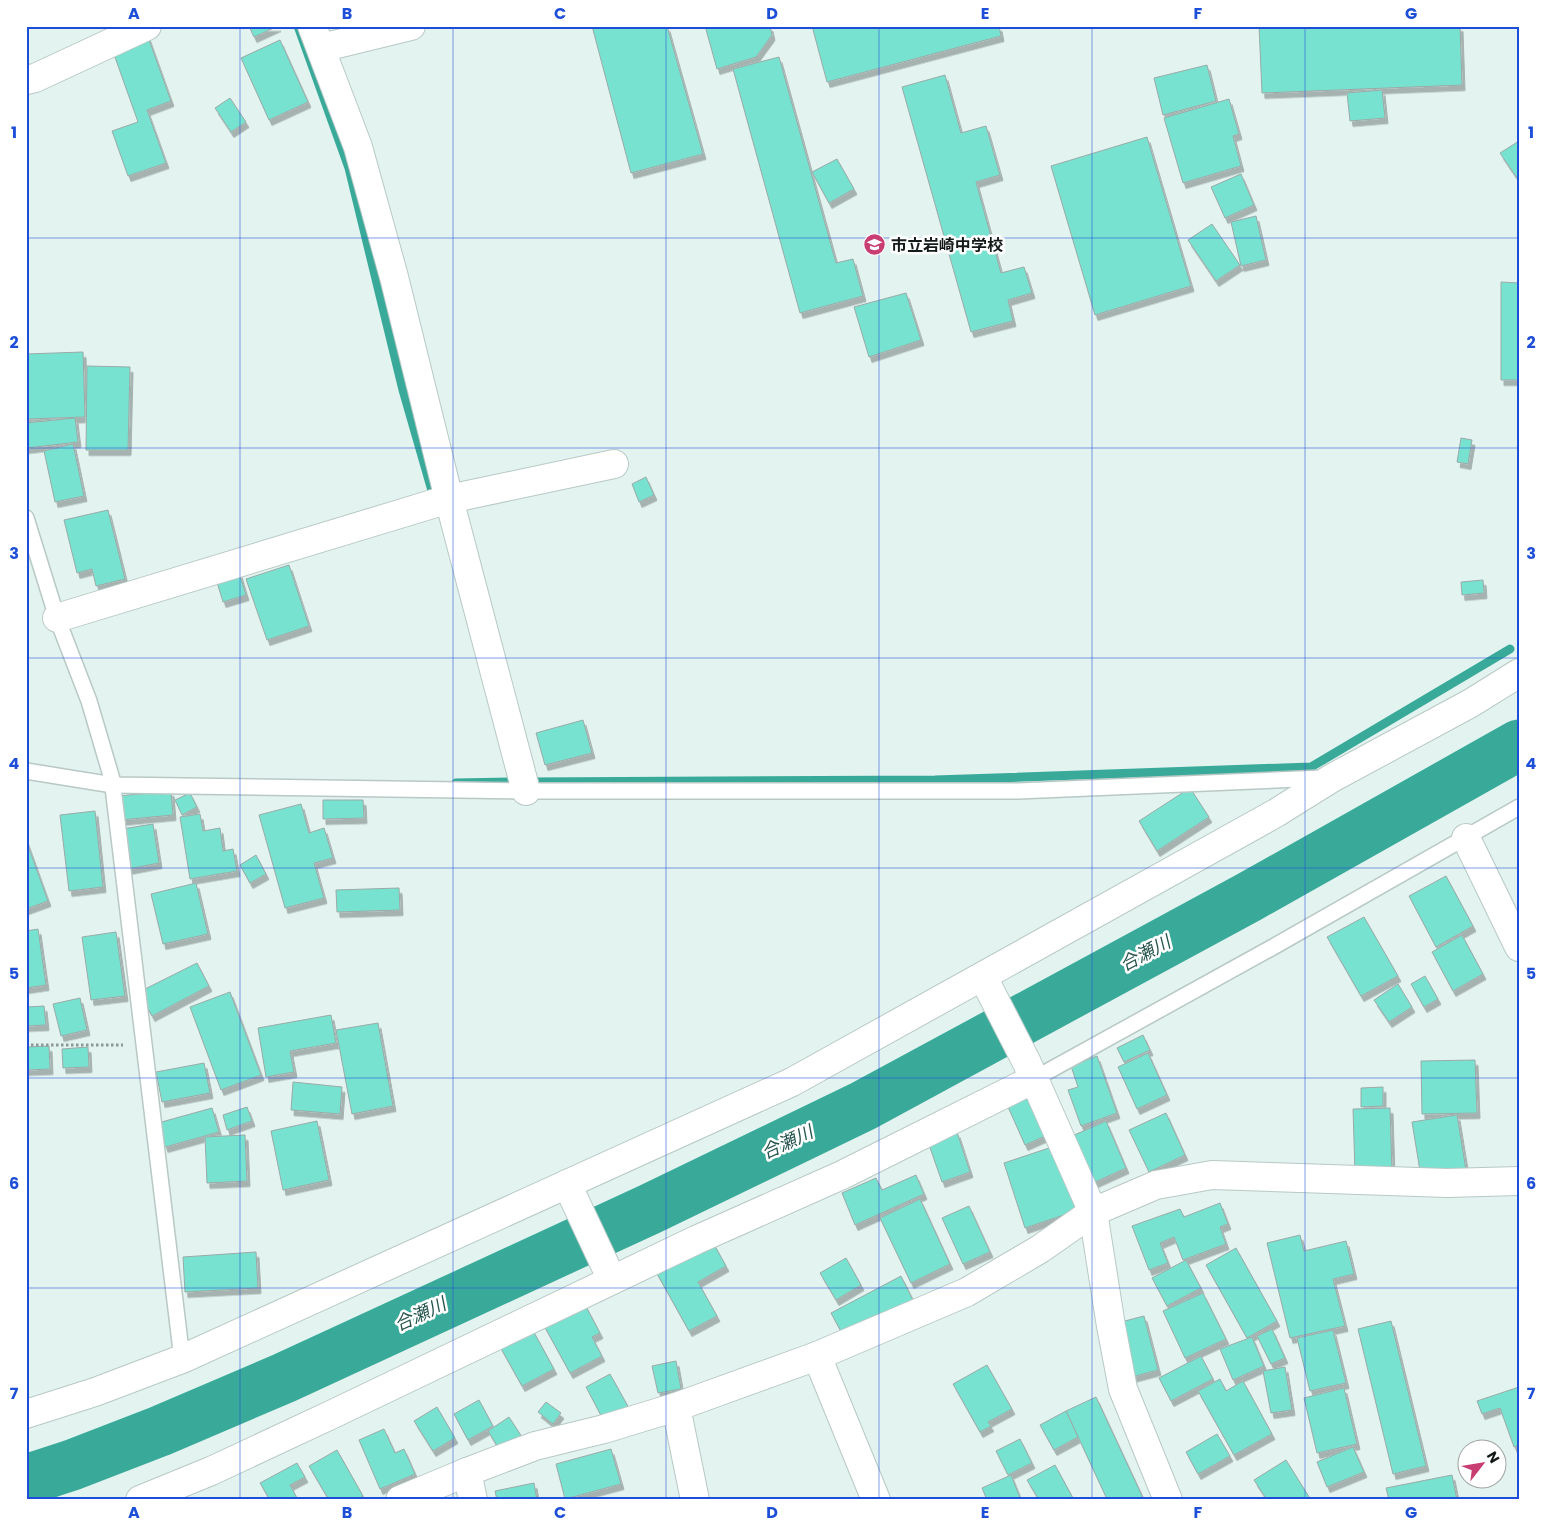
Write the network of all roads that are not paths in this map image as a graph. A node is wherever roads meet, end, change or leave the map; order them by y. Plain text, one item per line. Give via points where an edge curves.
1 (147, 26) edge
2 (411, 26) edge
3 (317, 37) edge
4 (26, 80) edge
5 (614, 464) dead end
6 (436, 503) junction
7 (26, 518) edge
8 (57, 618) junction
9 (1519, 673) edge
10 (26, 771) edge
11 (1332, 778) junction
12 (113, 785) junction
13 (526, 791) junction
14 (1519, 807) edge
15 (1466, 838) junction
16 (1519, 947) edge
17 (987, 986) junction
18 (1031, 1071) junction
19 (1519, 1181) edge
20 (567, 1184) junction
21 (1093, 1212) junction
22 (612, 1280) junction
23 (817, 1356) junction
24 (182, 1359) junction
25 (676, 1408) junction
26 (26, 1414) edge
27 (467, 1472) junction
28 (140, 1500) edge
29 (400, 1500) edge
30 (472, 1500) edge
31 (695, 1500) edge
32 (876, 1500) edge
33 (1168, 1500) edge

1 - 4 street
2 - 3 street
3 - 6 street via 358,148 394,278
5 - 6 street
6 - 8 street
6 - 13 street
7 - 8 lane
8 - 12 lane via 89,701
9 - 11 street via 1471,703
10 - 12 lane
11 - 13 lane via 1018,791
11 - 17 street
12 - 13 lane
12 - 24 lane
14 - 15 lane
15 - 16 street
15 - 18 lane via 1273,947
17 - 18 street
17 - 20 street via 792,1082
18 - 21 street
18 - 22 street via 842,1174
19 - 21 street via 1447,1183 1212,1175 1156,1186
20 - 22 street
20 - 24 street
21 - 23 street via 1040,1249 967,1292
21 - 33 street via 1123,1389
22 - 28 street via 211,1471
23 - 25 street
23 - 32 street
24 - 26 street
25 - 27 street via 536,1446
25 - 31 street
27 - 29 street
27 - 30 street

